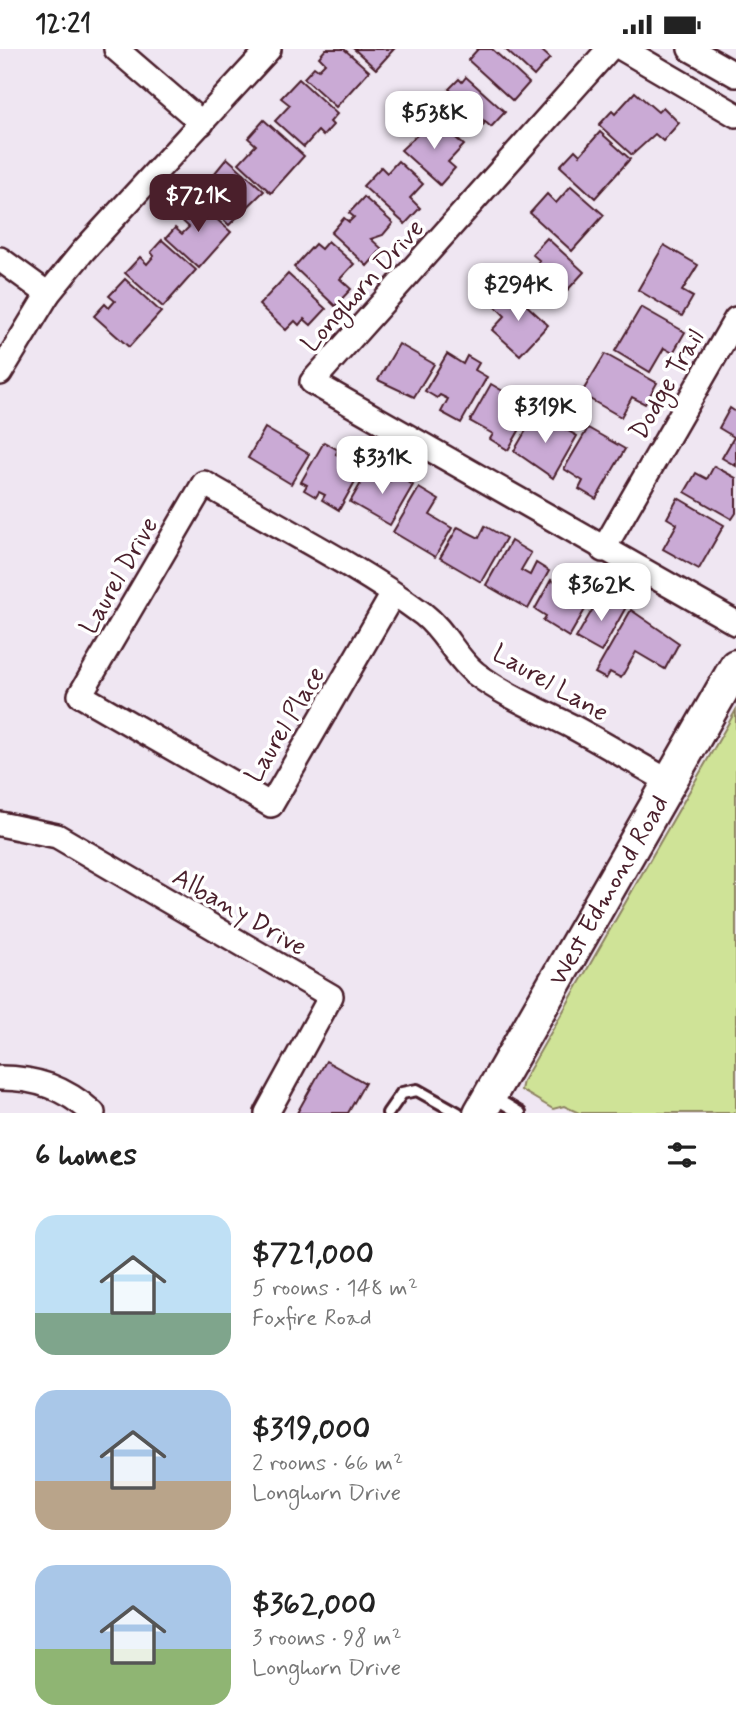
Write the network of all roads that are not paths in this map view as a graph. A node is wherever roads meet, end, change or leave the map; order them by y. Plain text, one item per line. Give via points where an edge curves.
1 (116, 49) edge
2 (269, 49) edge
3 (610, 49) edge
4 (623, 49) edge
5 (691, 49) edge
6 (736, 75) edge
7 (736, 115) edge
8 (202, 123) junction
9 (0, 259) edge
10 (48, 294) junction
11 (736, 319) edge
12 (0, 373) edge
13 (204, 482) joint
14 (603, 550) junction
15 (393, 594) junction
16 (736, 624) edge
17 (736, 666) edge
18 (80, 695) joint
19 (670, 782) junction
20 (0, 824) edge
21 (0, 1077) edge
22 (485, 1104) edge
23 (93, 1113) edge
24 (267, 1113) edge
25 (388, 1113) edge
26 (458, 1113) edge
27 (520, 1113) edge

1 - 8 street
2 - 8 street
3 - 14 street, Longhorn Drive via 312,382
4 - 7 street
5 - 6 street
8 - 10 street
9 - 10 street
10 - 12 street
11 - 14 street, Dodge Trail
13 - 15 street, Laurel Lane
13 - 18 street, Laurel Drive
14 - 16 street, Longhorn Drive
15 - 18 street, Laurel Place via 271,805
15 - 19 street, Laurel Lane via 425,616 476,674
17 - 19 main road, West Edmond Road
19 - 22 main road, West Edmond Road
20 - 24 street, Albany Drive via 57,836 331,996
21 - 23 street via 46,1083
22 - 27 lane
25 - 26 lane via 402,1093 417,1090

